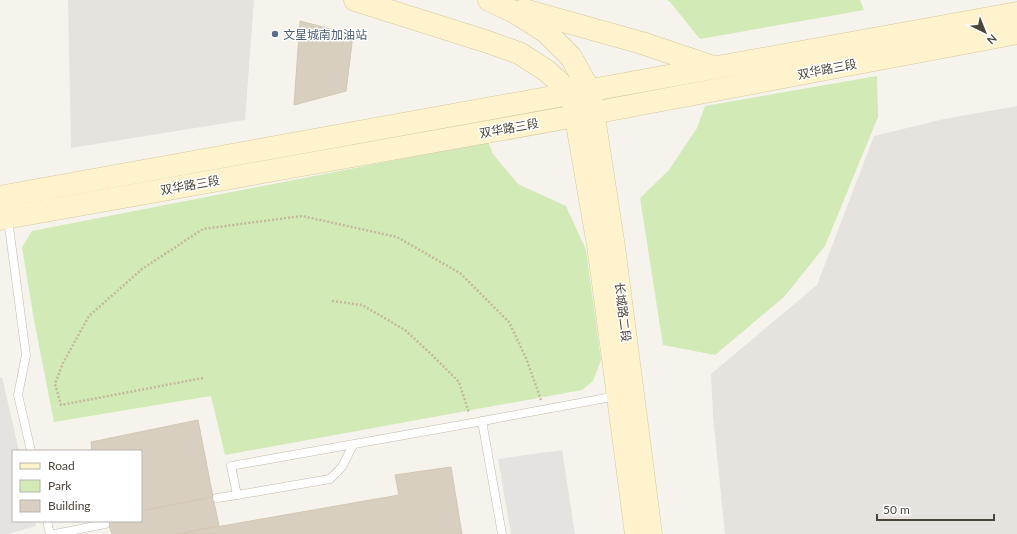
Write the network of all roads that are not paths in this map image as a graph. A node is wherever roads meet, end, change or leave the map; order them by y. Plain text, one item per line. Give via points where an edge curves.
1 (355, 0) edge
2 (490, 0) edge
3 (1017, 13) edge
4 (1017, 33) edge
5 (716, 68) junction
6 (581, 92) junction
7 (584, 114) junction
8 (0, 198) edge
9 (4, 219) edge
10 (618, 395) junction
11 (482, 422) junction
12 (354, 445) junction
13 (31, 450) edge
14 (236, 495) junction
15 (217, 498) dead end
16 (47, 522) edge
17 (105, 524) dead end
18 (65, 533) edge
19 (50, 534) edge
20 (55, 534) edge
21 (502, 534) edge
22 (636, 534) edge
23 (652, 534) edge

1 - 6 main road via 519,53
2 - 5 main road via 642,43
2 - 6 main road, 长城路二段 via 546,32 571,57
3 - 5 main road, 双华路三段
4 - 7 main road, 双华路三段
5 - 6 main road, 双华路三段
6 - 7 main road, 长城路二段
6 - 8 main road, 双华路三段
7 - 9 main road, 双华路三段
7 - 10 main road, 长城路二段
7 - 23 main road, 长城路二段 via 614,247
9 - 13 lane via 26,355 18,395
10 - 11 lane
10 - 22 main road, 长城路二段
11 - 12 lane
11 - 21 lane
12 - 14 lane via 342,467 330,479
12 - 14 lane via 231,466
14 - 15 lane
16 - 19 lane
17 - 18 lane
18 - 20 lane

